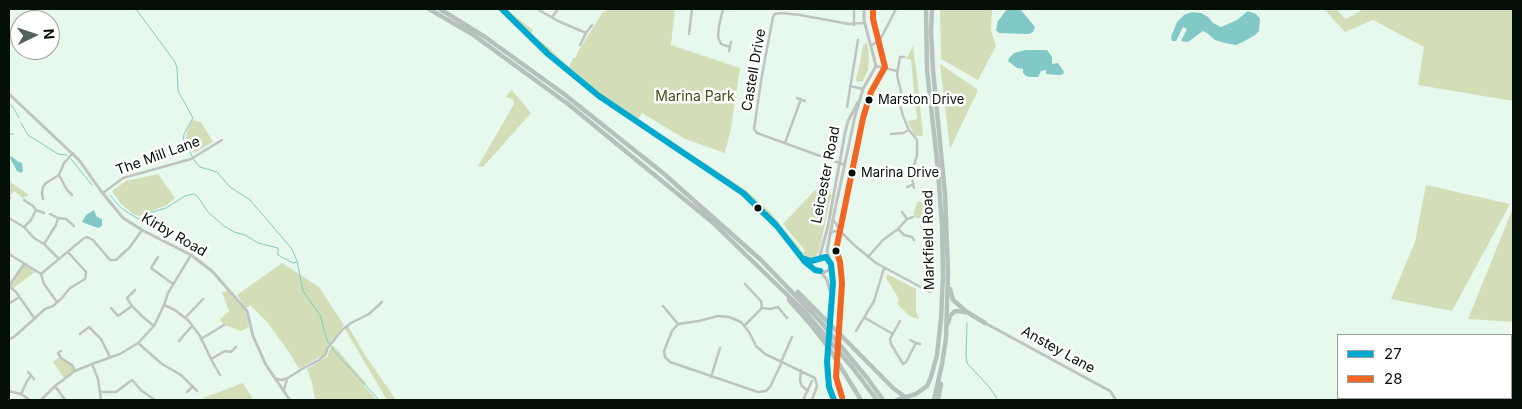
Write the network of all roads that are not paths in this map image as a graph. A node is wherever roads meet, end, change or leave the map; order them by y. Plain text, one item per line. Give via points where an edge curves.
1 (429, 9) edge
2 (440, 9) edge
3 (502, 9) edge
4 (537, 9) edge
5 (558, 9) edge
6 (692, 9) edge
7 (724, 9) edge
8 (731, 9) edge
9 (854, 9) edge
10 (864, 9) edge
11 (896, 9) edge
12 (926, 9) edge
13 (932, 9) edge
14 (552, 17) junction
15 (864, 23) junction
16 (592, 25) dead end
17 (854, 25) junction
18 (586, 33) junction
19 (689, 34) dead end
20 (858, 40) dead end
21 (731, 42) dead end
22 (580, 45) dead end
23 (871, 46) junction
24 (730, 47) junction
25 (729, 51) dead end
26 (901, 56) dead end
27 (876, 66) junction
28 (897, 71) junction
29 (850, 86) junction
30 (863, 90) junction
31 (9, 94) edge
32 (797, 98) dead end
33 (801, 99) junction
34 (881, 99) dead end
35 (805, 101) dead end
36 (900, 105) junction
37 (847, 107) dead end
38 (853, 115) junction
39 (848, 121) junction
40 (853, 123) junction
41 (754, 129) junction
42 (750, 130) dead end
43 (910, 130) junction
44 (891, 134) dead end
45 (222, 140) dead end
46 (785, 143) junction
47 (72, 153) junction
48 (840, 164) junction
49 (845, 165) junction
50 (60, 175) junction
51 (912, 184) junction
52 (907, 187) dead end
53 (914, 188) dead end
54 (102, 193) junction
55 (72, 195) dead end
56 (24, 200) dead end
57 (43, 200) dead end
58 (36, 210) junction
59 (902, 212) dead end
60 (44, 213) dead end
61 (50, 214) dead end
62 (914, 217) dead end
63 (9, 218) edge
64 (58, 218) junction
65 (833, 219) junction
66 (907, 219) junction
67 (74, 226) dead end
68 (24, 227) junction
69 (898, 229) junction
70 (142, 230) junction
71 (830, 233) junction
72 (842, 233) junction
73 (913, 237) dead end
74 (44, 244) junction
75 (68, 252) junction
76 (9, 254) edge
77 (191, 255) junction
78 (158, 257) dead end
79 (868, 257) junction
80 (802, 258) junction
81 (59, 259) junction
82 (818, 259) junction
83 (829, 259) junction
84 (761, 260) junction
85 (24, 264) junction
86 (831, 266) junction
87 (884, 268) junction
88 (820, 271) junction
89 (948, 273) junction
90 (41, 274) junction
91 (173, 284) junction
92 (745, 284) dead end
93 (778, 285) junction
94 (9, 286) edge
95 (135, 290) dead end
96 (930, 292) dead end
97 (831, 294) junction
98 (19, 297) junction
99 (203, 299) dead end
100 (57, 302) junction
101 (382, 302) dead end
102 (9, 304) edge
103 (164, 305) junction
104 (132, 306) junction
105 (663, 306) dead end
106 (111, 308) dead end
107 (762, 308) junction
108 (967, 312) junction
109 (185, 318) junction
110 (787, 318) dead end
111 (865, 318) junction
112 (35, 319) junction
113 (900, 321) dead end
114 (985, 323) joint
115 (678, 324) junction
116 (224, 325) dead end
117 (154, 326) junction
118 (192, 326) junction
119 (744, 326) junction
120 (856, 331) dead end
121 (80, 334) dead end
122 (893, 334) junction
123 (946, 336) junction
124 (792, 337) dead end
125 (9, 339) edge
126 (201, 339) junction
127 (910, 340) dead end
128 (179, 341) dead end
129 (138, 343) junction
130 (916, 343) junction
131 (920, 344) dead end
132 (236, 347) dead end
133 (720, 348) dead end
134 (61, 351) dead end
135 (110, 357) junction
136 (211, 359) junction
137 (781, 362) junction
138 (92, 364) junction
139 (801, 370) junction
140 (28, 372) dead end
141 (75, 372) junction
142 (220, 375) dead end
143 (31, 376) junction
144 (712, 377) junction
145 (288, 378) junction
146 (34, 379) dead end
147 (276, 379) junction
148 (812, 381) dead end
149 (55, 386) junction
150 (194, 386) junction
151 (284, 390) junction
152 (9, 391) edge
153 (197, 391) dead end
154 (808, 391) junction
155 (100, 392) junction
156 (188, 392) dead end
157 (21, 394) junction
158 (906, 398) junction
159 (30, 400) edge
160 (41, 400) edge
161 (65, 400) edge
162 (101, 400) edge
163 (155, 400) edge
164 (290, 400) edge
165 (803, 400) edge
166 (812, 400) edge
167 (834, 400) edge
168 (861, 400) edge
169 (877, 400) edge
170 (883, 400) edge
171 (898, 400) edge
172 (916, 400) edge
173 (934, 400) edge
174 (938, 400) edge
175 (1116, 400) edge

1 - 93 highway via 472,34 568,104 712,222
2 - 84 highway via 564,94 663,174
3 - 80 street via 548,54 599,96 751,199 776,224
4 - 14 street
5 - 14 street
6 - 19 street
7 - 8 street
7 - 24 street via 718,37 721,44
9 - 17 street
10 - 15 street
11 - 23 street via 881,38
12 - 158 highway, Markfield Road via 928,70 940,197 941,319 931,377 922,391
13 - 89 highway, Markfield Road via 933,70 945,194
14 - 18 street
15 - 17 street
15 - 23 street
16 - 18 street
17 - 41 street, Castell Drive via 775,14
18 - 22 street
20 - 29 street
21 - 24 street
23 - 27 street
24 - 25 street
26 - 28 street
27 - 28 street
27 - 30 street, Leicester Road
28 - 36 street
29 - 30 street
29 - 37 street
30 - 38 street, Leicester Road
31 - 47 street, Kirby Road
32 - 33 street
33 - 35 street
33 - 46 street
34 - 36 street
36 - 43 street
38 - 39 street, Leicester Road
38 - 40 street, Leicester Road
39 - 40 street
39 - 48 street, Leicester Road
40 - 49 street, Leicester Road
41 - 42 street
41 - 46 street
43 - 44 street
43 - 51 street via 917,140 918,150
45 - 54 street, The Mill Lane via 191,158 123,178
46 - 48 street
47 - 50 street
47 - 54 street, Kirby Road
48 - 49 street
48 - 82 street, Leicester Road via 827,233
49 - 65 street, Leicester Road
50 - 55 street
50 - 57 street via 43,187
51 - 52 street
51 - 53 street
54 - 70 street, Kirby Road via 123,218
56 - 58 street
58 - 60 street
58 - 68 street
59 - 66 street
61 - 64 street
62 - 66 street
63 - 68 street
64 - 67 street
64 - 74 street
65 - 71 street, Leicester Road
65 - 72 street
66 - 69 street
68 - 74 street
69 - 73 street
69 - 79 street
70 - 75 street via 130,248 116,260 110,260 90,237
70 - 77 street, Kirby Road
71 - 72 street
71 - 83 street, Leicester Road
72 - 79 street
74 - 81 street
75 - 81 street
75 - 100 street via 86,272 85,279 70,288
76 - 85 street
77 - 91 street
77 - 147 street, Kirby Road via 212,271 247,311 253,336
78 - 91 street via 151,268
79 - 87 street
80 - 82 street
80 - 88 street
81 - 90 street
82 - 83 street
82 - 88 street via 816,266
83 - 86 street
84 - 158 highway via 792,286 892,388
84 - 170 highway via 820,320
85 - 90 street
85 - 94 street
86 - 88 street via 828,271
86 - 97 street
87 - 96 street
87 - 111 street
88 - 97 street
89 - 108 highway via 952,300
89 - 123 highway, Markfield Road
90 - 100 street
91 - 103 street
92 - 107 street via 761,301
93 - 168 highway via 829,348
93 - 169 highway via 820,328
94 - 98 street
95 - 104 street via 127,298
97 - 167 street via 827,362 829,387
98 - 102 street
98 - 112 street
99 - 109 street
100 - 112 street
101 - 145 street via 369,314 346,326 327,348 326,354
103 - 109 street
103 - 117 street
104 - 106 street via 118,316
104 - 117 street
105 - 115 street
107 - 110 street via 778,307
107 - 119 street
108 - 114 highway
108 - 123 highway via 952,313
109 - 118 street
111 - 120 street
111 - 122 street
112 - 125 street
113 - 122 street
114 - 175 street, Anstey Lane via 1110,391
115 - 119 street via 718,316 729,317
115 - 144 street via 664,351 665,357 670,362
116 - 126 street
117 - 129 street
118 - 126 street
118 - 128 street
119 - 137 street via 756,346
121 - 135 street via 89,327 101,339
122 - 130 street via 891,344 902,364
123 - 173 highway, Markfield Road
123 - 174 highway
124 - 137 street
126 - 136 street
127 - 130 street
129 - 135 street
129 - 150 street
130 - 131 street
132 - 136 street
133 - 144 street
134 - 141 street via 58,353 61,358
135 - 138 street
136 - 142 street
137 - 139 street
137 - 144 street via 766,391 758,392
138 - 141 street
138 - 155 street
139 - 154 street via 800,381
139 - 166 street via 817,380
140 - 143 street
141 - 149 street
143 - 146 street
143 - 157 street
145 - 147 street
145 - 151 street
147 - 151 street, Kirby Road
148 - 154 street
149 - 160 street
149 - 161 street
150 - 153 street
150 - 156 street
151 - 164 street, Kirby Road
152 - 157 street
154 - 165 street
155 - 162 street
155 - 163 street via 116,392 132,380
157 - 159 street
158 - 171 highway
158 - 172 highway

